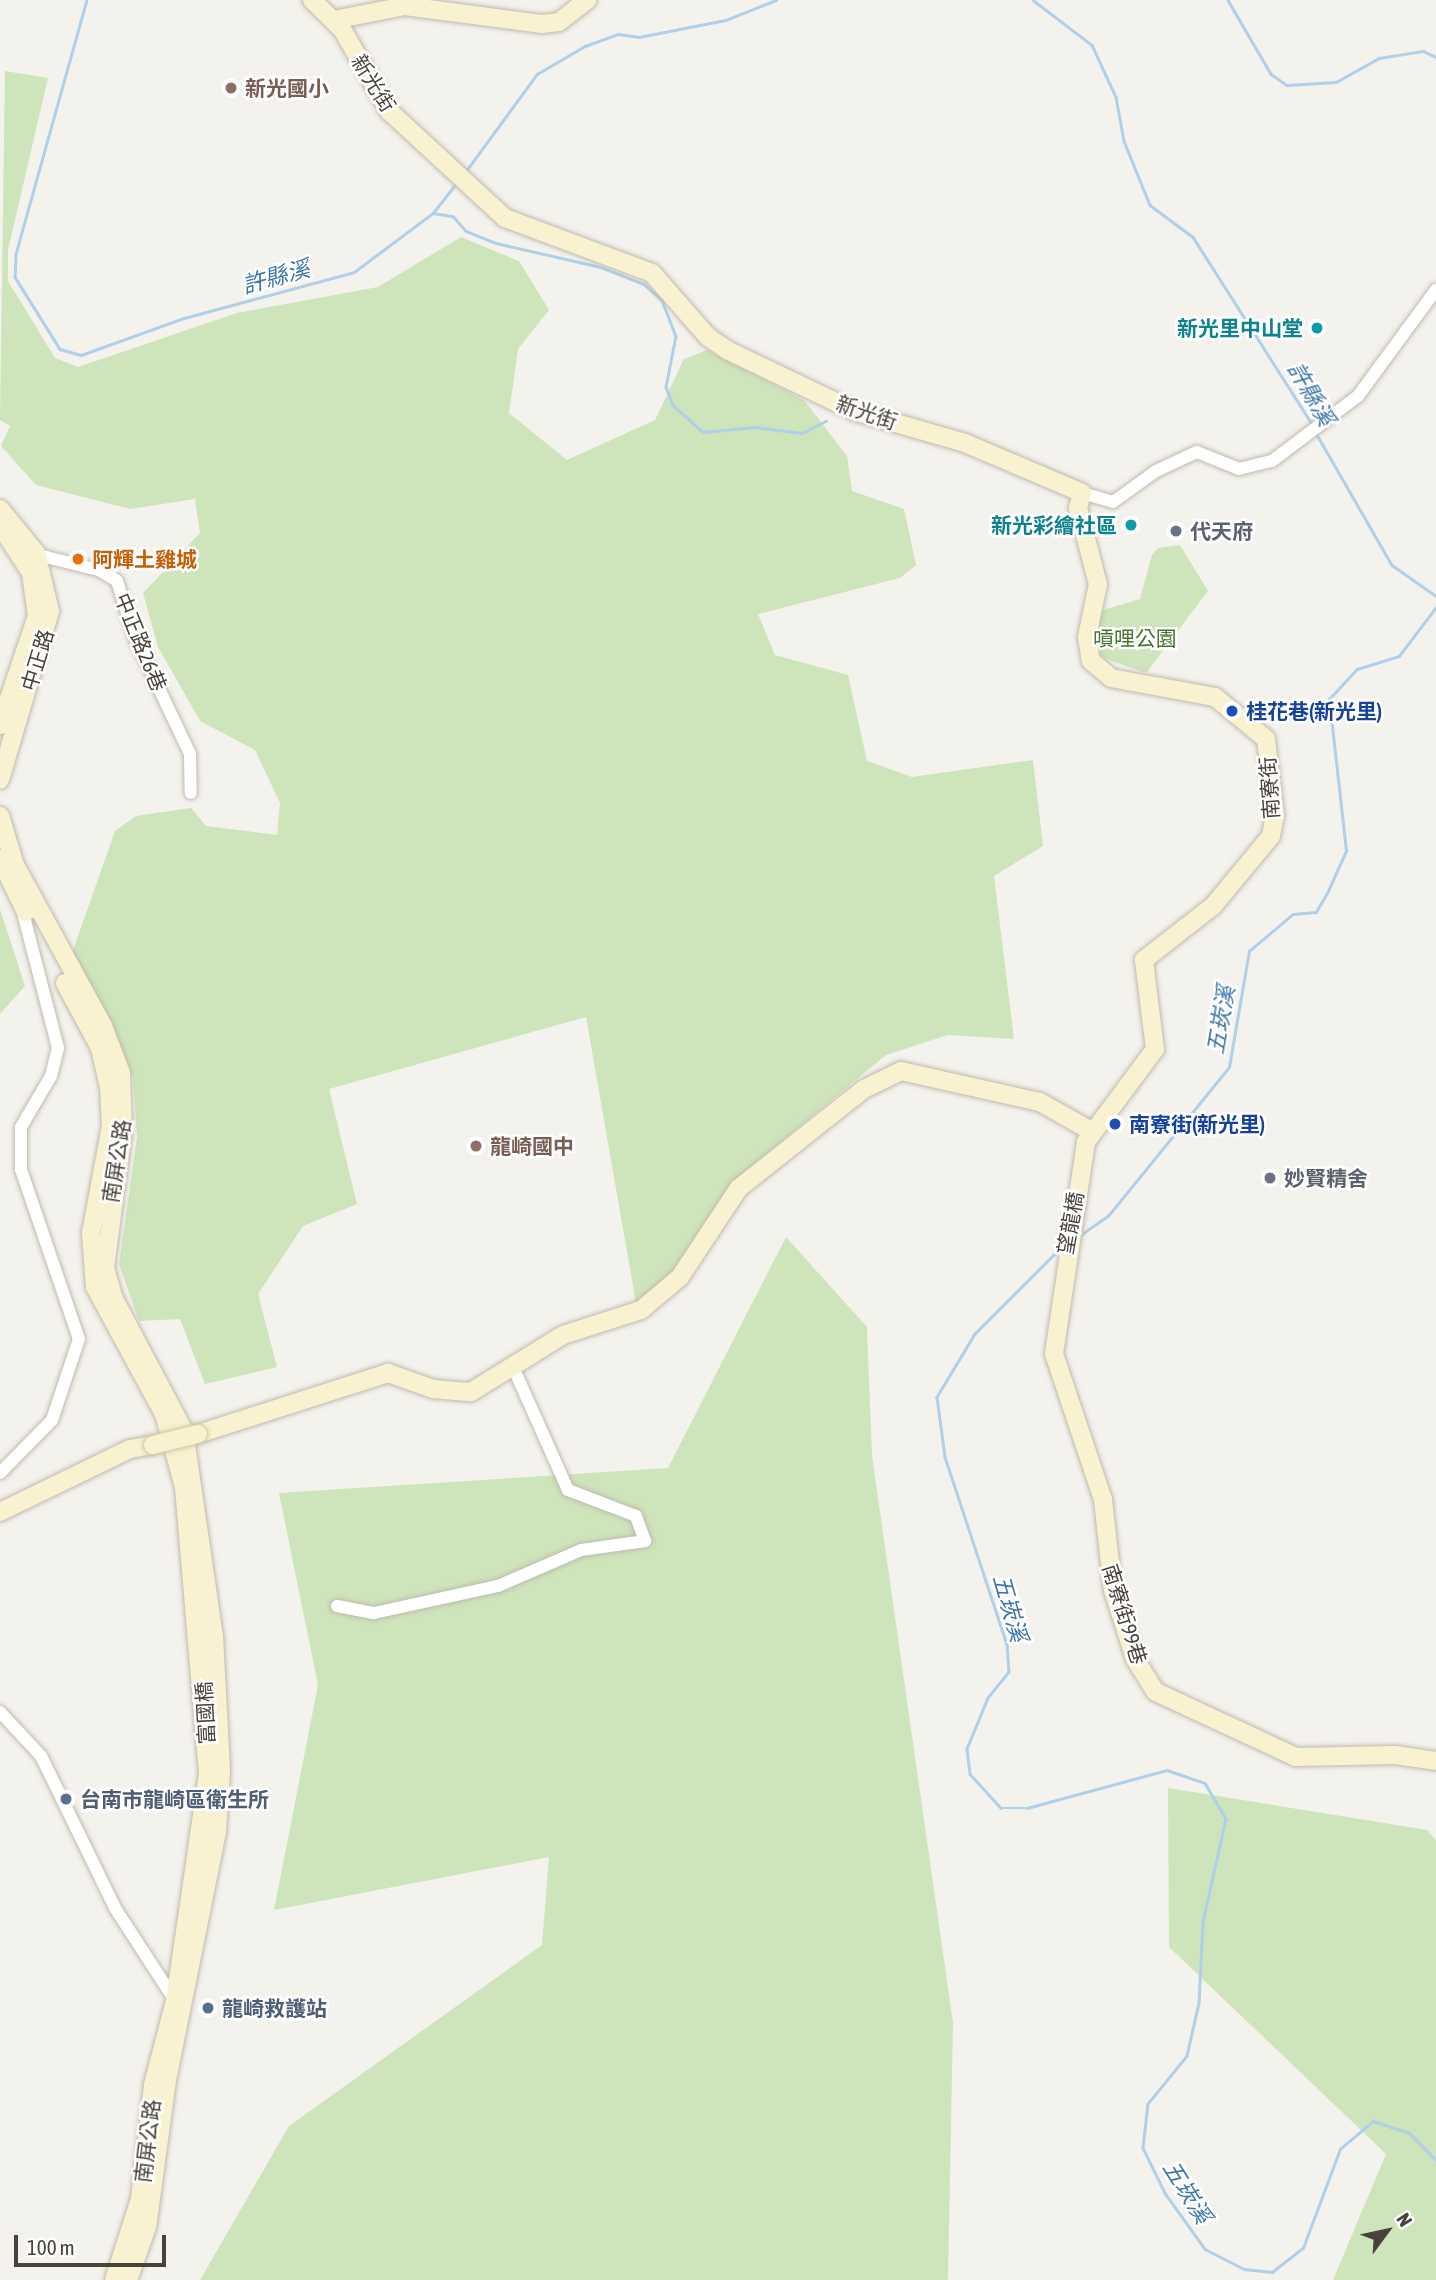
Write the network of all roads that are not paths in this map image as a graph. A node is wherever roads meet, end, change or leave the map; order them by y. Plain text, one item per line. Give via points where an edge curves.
1 (312, 0) edge
2 (587, 0) edge
3 (334, 20) junction
4 (1436, 290) edge
5 (1082, 493) junction
6 (0, 509) edge
7 (0, 525) edge
8 (32, 561) junction
9 (0, 725) edge
10 (0, 780) edge
11 (191, 793) dead end
12 (0, 816) edge
13 (8, 862) edge
14 (20, 901) junction
15 (1091, 1131) junction
16 (1058, 1294) joint
17 (514, 1368) junction
18 (185, 1462) junction
19 (0, 1473) edge
20 (0, 1513) edge
21 (337, 1606) dead end
22 (0, 1712) edge
23 (1433, 1760) edge
24 (181, 2005) junction
25 (114, 2280) edge
26 (128, 2280) edge

1 - 3 street, 新光街
2 - 3 street via 559,22 436,14 405,6
3 - 5 street, 新光街 via 389,111 488,204 520,225 652,273 717,345 854,411 965,443
4 - 5 street, 新光街 via 1377,375 1272,461 1239,469 1197,452 1156,471 1113,502
5 - 15 street, 南寮街 via 1078,508 1098,583 1087,638 1091,661 1119,681 1226,702 1266,739 1275,815 1262,850 1213,906 1146,954 1154,1049
6 - 8 street, 中正路
7 - 8 street, 中正路
8 - 9 street, 中正路 via 37,616
8 - 10 street, 中正路 via 49,597 48,628
8 - 11 street, 中正路26巷 via 99,570 117,581 135,638 190,754
12 - 13 street
13 - 14 street
13 - 18 street, 南屏公路 via 103,1026 121,1073 123,1130 105,1268 114,1299 176,1410
14 - 18 street, 南屏公路 via 100,1048 111,1126 91,1233 91,1269 102,1303 164,1414
14 - 19 street via 58,1048 51,1076 21,1128 21,1170 79,1339 52,1420
15 - 16 street, 望龍橋
15 - 17 street via 1040,1102 926,1072 881,1078 739,1188 663,1297 563,1335
16 - 23 street, 南寮街99巷 via 1056,1370 1103,1500 1113,1590 1147,1681 1168,1702 1296,1757
17 - 20 street, bridge via 471,1392 433,1389 388,1373 198,1434 130,1449
17 - 21 street via 568,1490 635,1516 645,1541 581,1550 498,1586 374,1613
18 - 24 street, 富國橋 via 208,1774
22 - 24 street via 41,1756 115,1908
24 - 25 street, 南屏公路 via 154,2077 140,2199
24 - 26 street, 南屏公路 via 147,2227

